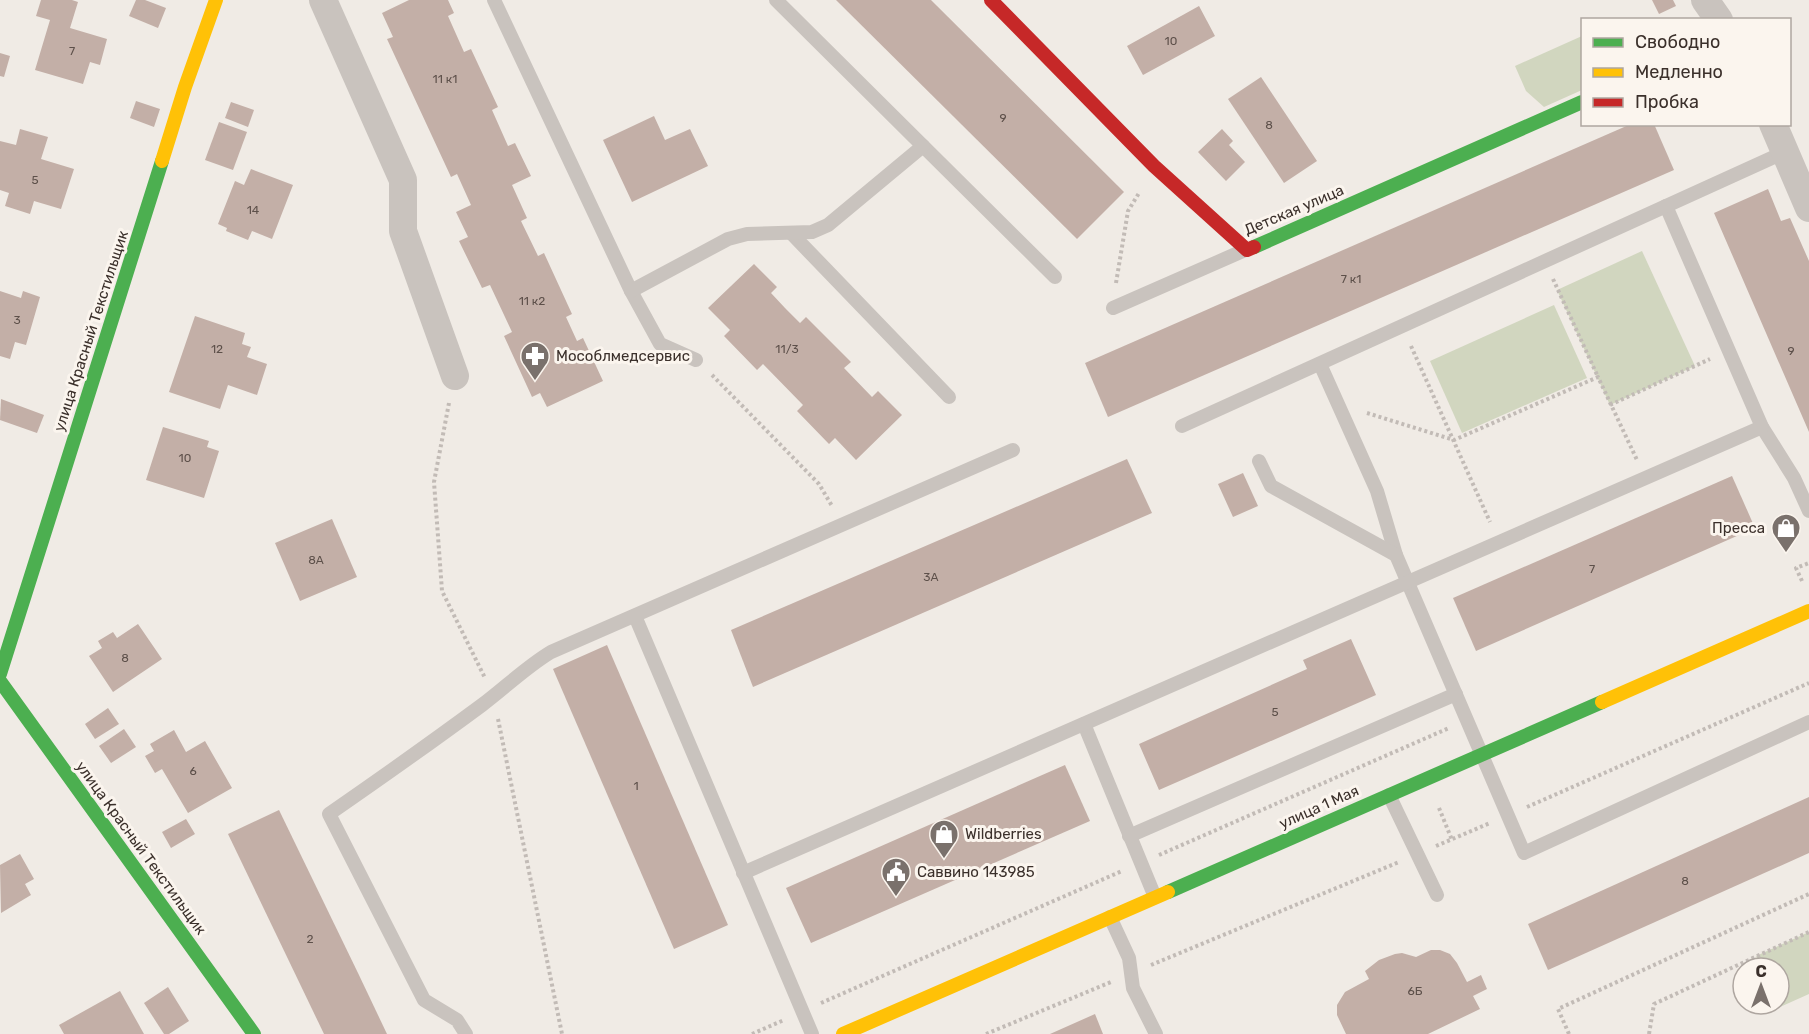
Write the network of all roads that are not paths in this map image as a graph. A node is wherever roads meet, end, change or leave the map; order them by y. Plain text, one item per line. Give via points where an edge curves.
1 (216, 0) edge
2 (323, 0) edge
3 (494, 0) edge
4 (776, 0) edge
5 (991, 0) edge
6 (1705, 0) edge
7 (1718, 18) edge
8 (1581, 102) edge
9 (1774, 126) edge
10 (923, 146) junction
11 (1785, 152) junction
12 (1666, 206) junction
13 (1809, 208) edge
14 (792, 232) junction
15 (1247, 250) junction
16 (1055, 277) dead end
17 (630, 291) junction
18 (1113, 308) road end
19 (696, 360) road end
20 (1320, 364) junction
21 (454, 376) dead end
22 (949, 397) dead end
23 (1182, 426) dead end
24 (1762, 427) junction
25 (1013, 450) dead end
26 (1259, 461) dead end
27 (1809, 512) edge
28 (1396, 555) junction
29 (1408, 582) junction
30 (1809, 611) edge
31 (635, 616) junction
32 (0, 674) edge
33 (0, 681) edge
34 (1455, 694) junction
35 (1809, 722) edge
36 (1084, 724) junction
37 (1481, 754) junction
38 (1389, 795) junction
39 (1129, 836) junction
40 (744, 873) junction
41 (1437, 895) dead end
42 (1155, 897) junction
43 (1110, 917) junction
44 (254, 1034) edge
45 (466, 1034) edge
46 (812, 1034) edge
47 (843, 1034) edge
48 (1156, 1034) edge

1 - 32 street, улица Красный Текстильщик
2 - 21 street via 403,180 403,231
3 - 17 lane
4 - 10 lane
5 - 15 street, Детская улица via 1154,166
6 - 7 street
8 - 15 street, Детская улица
9 - 11 street
10 - 14 lane via 828,225 812,232
10 - 16 lane
11 - 12 lane
11 - 13 street
12 - 20 lane
12 - 24 lane
14 - 17 lane via 728,238
14 - 22 lane
15 - 18 lane
17 - 19 lane via 660,344
20 - 23 lane
20 - 28 lane via 1377,491
24 - 27 lane via 1794,478
24 - 29 lane
25 - 31 lane
26 - 28 lane via 1270,486
28 - 29 lane
29 - 34 lane
29 - 36 lane
30 - 37 street, улица 1 Мая
31 - 40 lane
31 - 45 lane via 534,663 476,710 329,814 424,1000 457,1020
33 - 44 street, улица Красный Текстильщик
34 - 37 lane
34 - 39 lane
35 - 37 lane via 1524,853
36 - 39 lane
36 - 40 lane
37 - 38 street, улица 1 Мая
38 - 41 lane
38 - 42 street, улица 1 Мая
39 - 42 lane
40 - 46 lane
42 - 43 street, улица 1 Мая
43 - 47 street, улица 1 Мая
43 - 48 lane via 1129,958 1133,988

